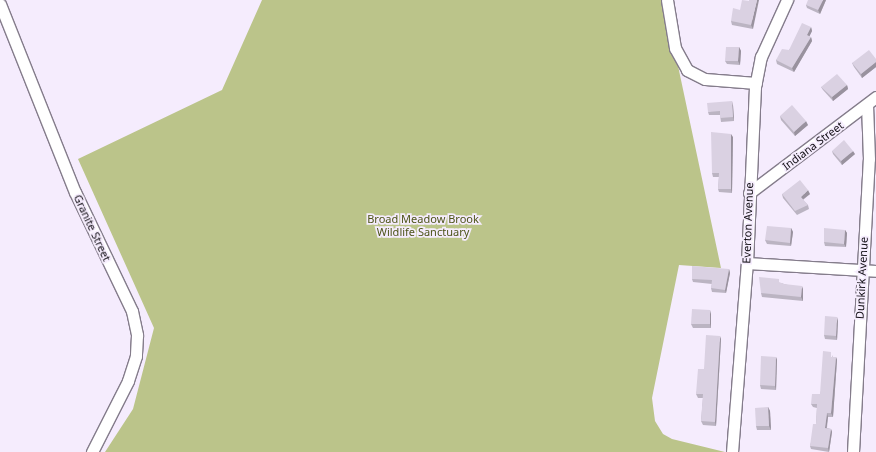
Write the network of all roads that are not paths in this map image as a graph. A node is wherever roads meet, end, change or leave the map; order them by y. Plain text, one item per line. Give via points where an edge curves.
1 (667, 0) edge
2 (787, 0) edge
3 (0, 4) edge
4 (756, 82) junction
5 (876, 97) edge
6 (867, 105) junction
7 (749, 193) junction
8 (747, 263) junction
9 (863, 270) junction
10 (876, 271) edge
11 (92, 452) edge
12 (732, 452) edge
13 (853, 452) edge

1 - 4 street via 675,48 687,70 704,79
2 - 4 street, Everton Avenue via 761,58
3 - 11 street, Granite Street via 75,192 132,312 137,335 136,356 128,381
4 - 7 street, Everton Avenue
5 - 6 street, Indiana Street
6 - 7 street, Indiana Street
6 - 9 street, Dunkirk Avenue via 870,142
7 - 8 street, Everton Avenue
8 - 9 street
8 - 12 street, Everton Avenue
9 - 10 street
9 - 13 street, Dunkirk Avenue

